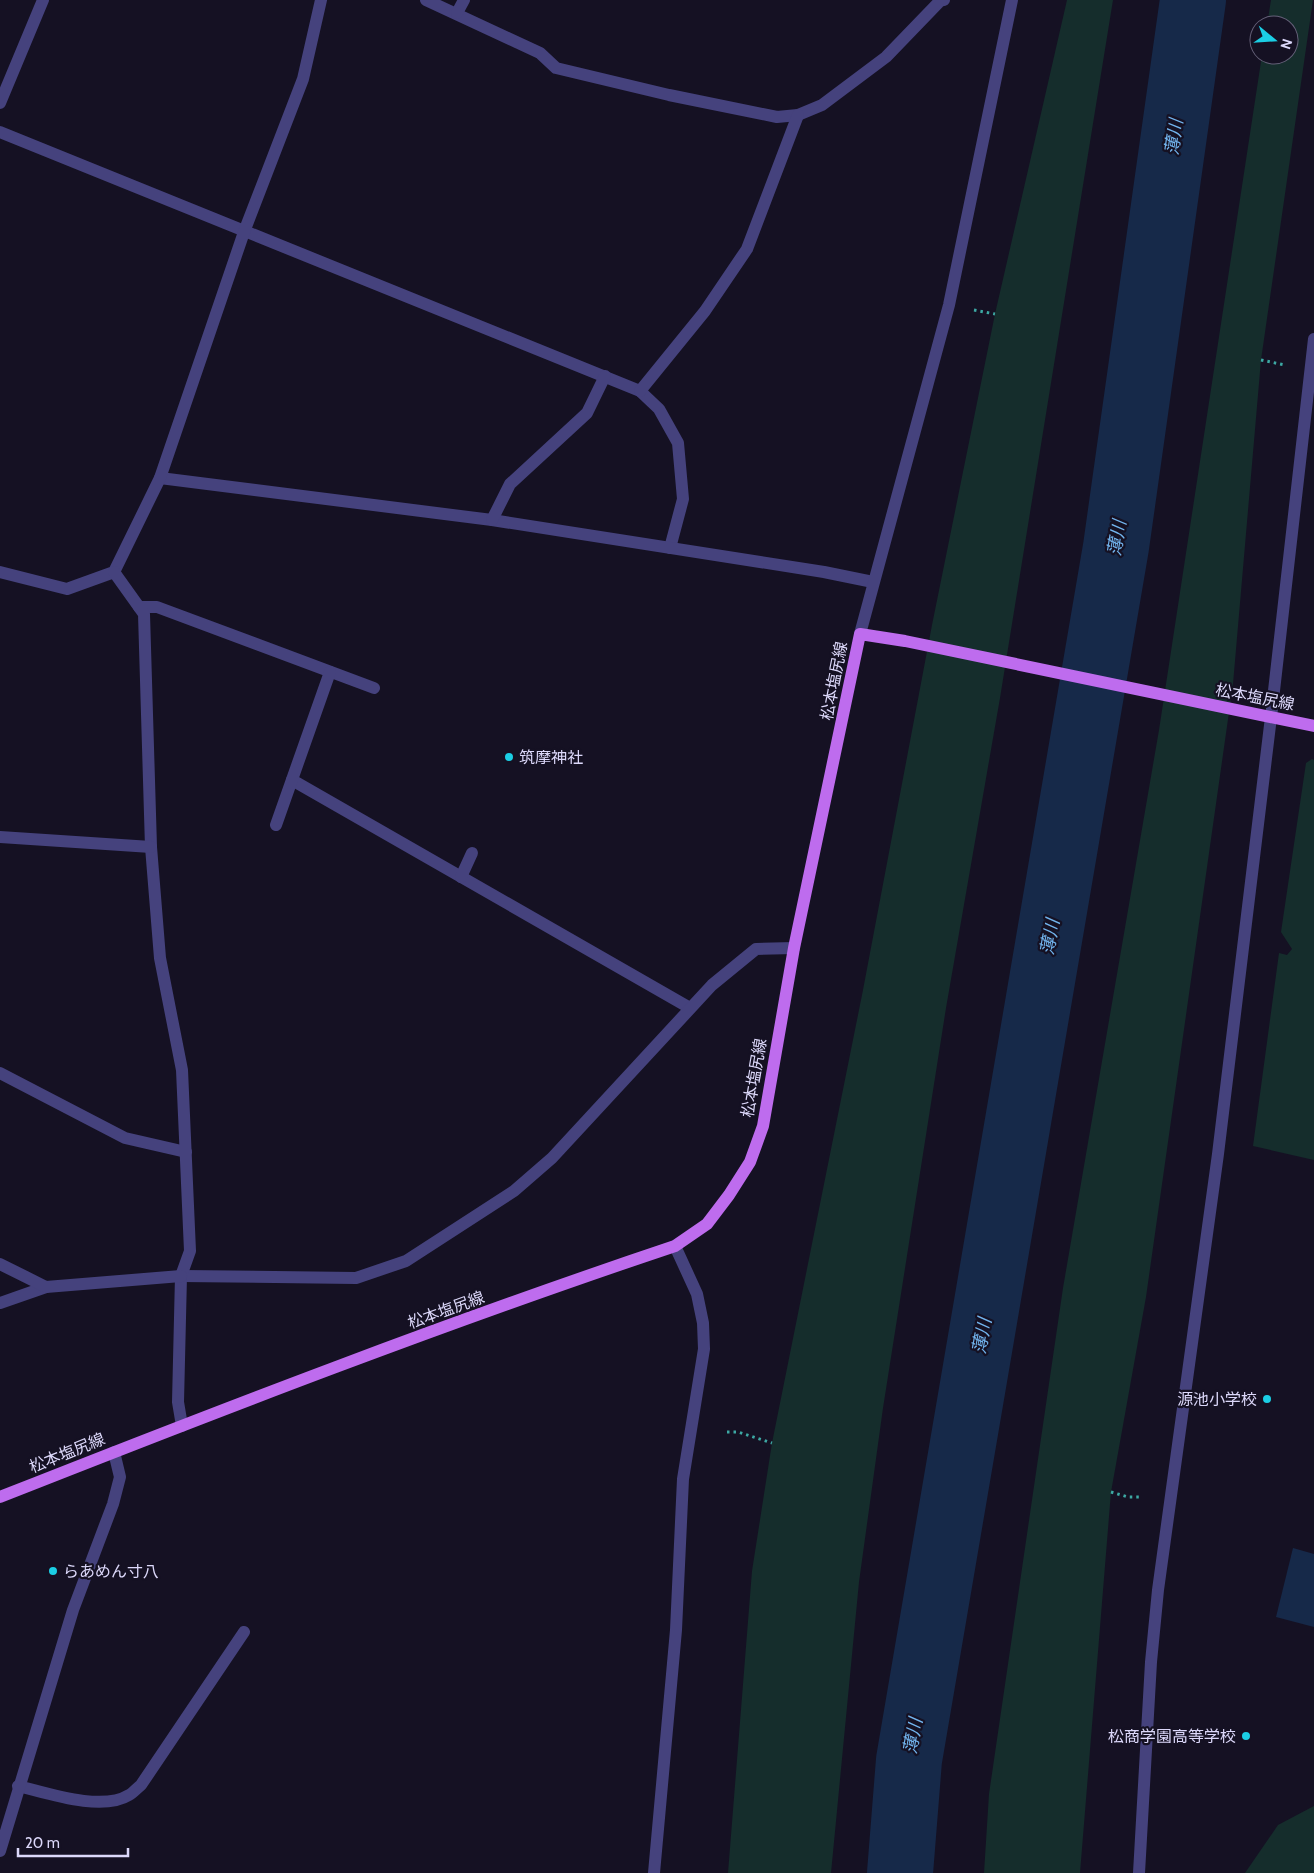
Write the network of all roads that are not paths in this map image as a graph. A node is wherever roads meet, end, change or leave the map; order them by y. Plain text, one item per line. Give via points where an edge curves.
1 (43, 0) edge
2 (321, 0) edge
3 (426, 0) edge
4 (464, 0) edge
5 (944, 0) edge
6 (1012, 0) edge
7 (457, 13) junction
8 (0, 103) edge
9 (798, 114) junction
10 (0, 132) edge
11 (244, 232) junction
12 (1314, 339) edge
13 (605, 376) junction
14 (640, 391) junction
15 (160, 478) junction
16 (492, 520) junction
17 (670, 548) junction
18 (0, 572) edge
19 (114, 572) junction
20 (873, 582) junction
21 (139, 607) junction
22 (860, 634) junction
23 (330, 672) junction
24 (374, 688) dead end
25 (1271, 717) junction
26 (1314, 726) edge
27 (292, 780) junction
28 (276, 824) dead end
29 (0, 837) edge
30 (151, 847) junction
31 (472, 854) dead end
32 (461, 877) junction
33 (794, 948) junction
34 (690, 1008) junction
35 (0, 1072) edge
36 (186, 1152) junction
37 (675, 1246) junction
38 (0, 1264) edge
39 (181, 1276) junction
40 (46, 1287) junction
41 (0, 1303) edge
42 (182, 1426) junction
43 (114, 1452) junction
44 (0, 1498) edge
45 (244, 1632) dead end
46 (18, 1786) junction
47 (0, 1851) edge
48 (654, 1873) edge
49 (1139, 1873) edge

1 - 8 street
2 - 11 street via 303,79
3 - 7 street
4 - 7 street
5 - 9 street via 886,57 822,105
6 - 20 street via 949,305
7 - 9 street via 540,53 556,68 777,117
9 - 14 street via 747,249 705,311
10 - 11 street
11 - 13 street
11 - 15 street
12 - 25 street
13 - 14 street
13 - 16 street via 587,413 510,484
14 - 17 street via 659,410 678,443 684,499
15 - 16 street
15 - 19 street
16 - 17 street
17 - 20 street
18 - 19 street via 67,589
19 - 21 street
20 - 22 street
21 - 23 street via 157,607
21 - 30 street via 144,614
22 - 25 main road, 松本塩尻線
22 - 33 main road, 松本塩尻線
23 - 24 street
23 - 27 street
25 - 26 main road, 松本塩尻線
25 - 49 street via 1218,1154 1158,1590
27 - 28 street
27 - 32 street
29 - 30 street
30 - 36 street via 160,958 182,1070
31 - 32 street
32 - 34 street
33 - 34 street via 756,949
33 - 37 main road, 松本塩尻線 via 763,1126 750,1162 707,1224
34 - 39 street via 552,1158 514,1191 406,1261 356,1278
35 - 36 street via 125,1138
36 - 39 street via 190,1251
37 - 42 main road, 松本塩尻線
37 - 48 street via 697,1294 704,1349 683,1478 676,1630
38 - 40 street
39 - 40 street
39 - 42 street via 178,1402
40 - 41 street
42 - 43 main road, 松本塩尻線
43 - 44 main road, 松本塩尻線
43 - 46 street via 120,1477 113,1504 73,1610
45 - 46 street via 141,1785 128,1796 110,1802 76,1800
46 - 47 street

